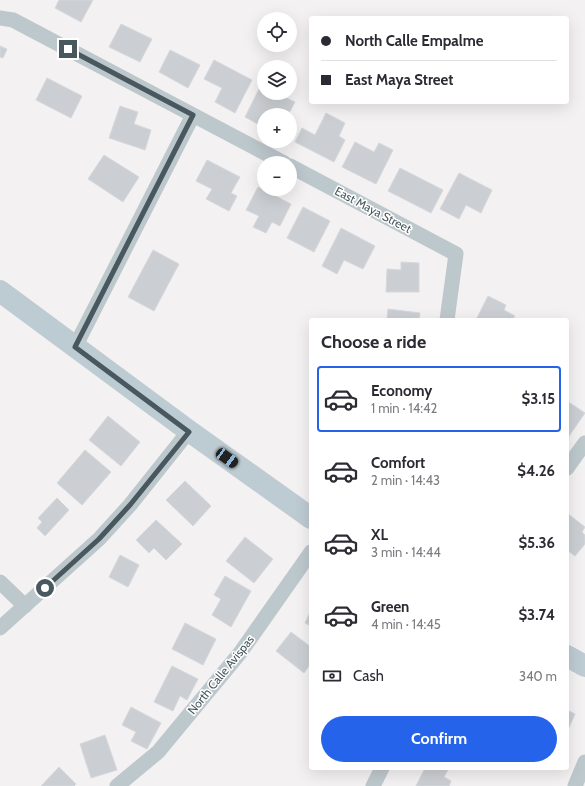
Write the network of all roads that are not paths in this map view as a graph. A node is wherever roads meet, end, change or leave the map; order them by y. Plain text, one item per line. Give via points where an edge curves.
1 (0, 18) edge
2 (193, 115) junction
3 (271, 156) edge
4 (297, 170) edge
5 (0, 291) edge
6 (448, 318) edge
7 (75, 347) junction
8 (189, 432) junction
9 (585, 443) edge
10 (569, 465) edge
11 (309, 517) edge
12 (309, 555) edge
13 (0, 582) edge
14 (25, 606) junction
15 (0, 628) edge
16 (569, 657) edge
17 (585, 666) edge
18 (585, 762) edge
19 (381, 770) edge
20 (117, 786) edge
21 (373, 786) edge
22 (575, 786) edge

1 - 2 street via 13,20
2 - 3 street
2 - 7 street
4 - 6 street, East Maya Street via 456,254
5 - 7 street
7 - 8 street
8 - 11 street
8 - 14 street via 99,539
9 - 10 street
12 - 20 street, North Calle Avispas via 236,659 158,752
13 - 14 street
14 - 15 street
16 - 17 street
18 - 22 street
19 - 21 street

